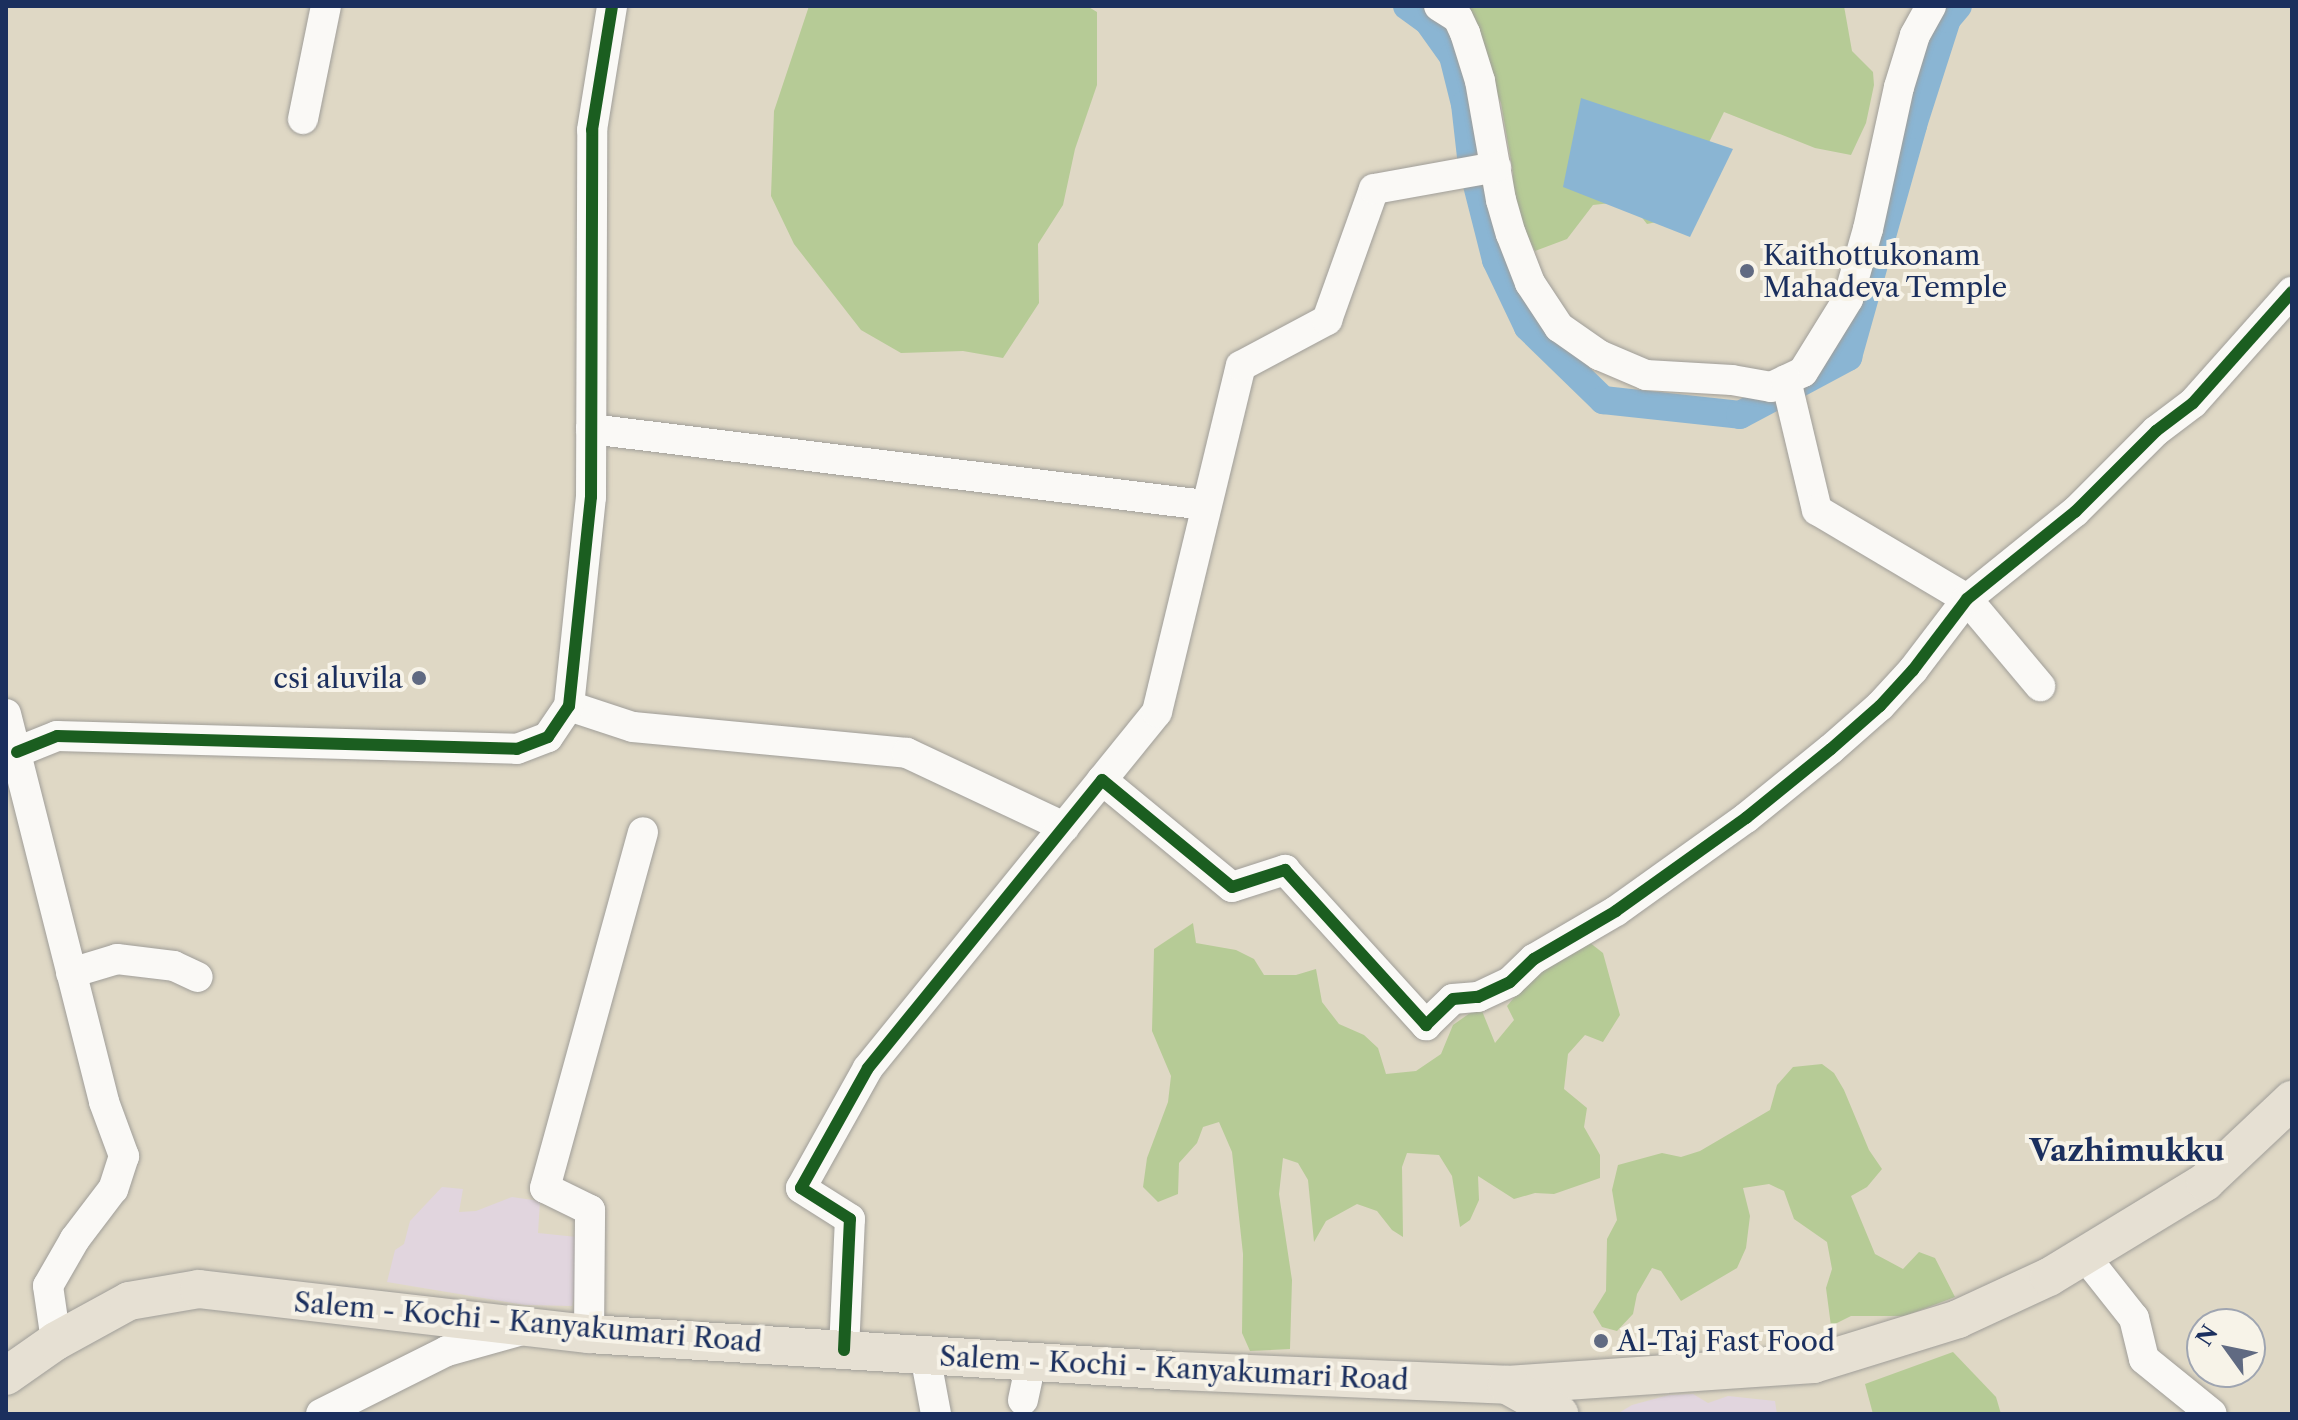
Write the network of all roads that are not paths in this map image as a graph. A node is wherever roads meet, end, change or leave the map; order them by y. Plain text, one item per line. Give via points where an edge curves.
1 (326, 6) edge
2 (612, 6) edge
3 (1439, 6) edge
4 (1931, 6) edge
5 (303, 119) dead end
6 (1494, 167) junction
7 (2292, 292) edge
8 (1786, 380) junction
9 (591, 429) junction
10 (1205, 505) junction
11 (1967, 599) junction
12 (2040, 686) dead end
13 (569, 706) junction
14 (6, 714) edge
15 (17, 752) junction
16 (1102, 780) junction
17 (1064, 827) junction
18 (643, 832) dead end
19 (71, 973) junction
20 (198, 977) dead end
21 (2292, 1100) edge
22 (2084, 1255) junction
23 (528, 1328) junction
24 (589, 1334) junction
25 (56, 1341) junction
26 (844, 1350) junction
27 (925, 1355) junction
28 (1031, 1361) junction
29 (6, 1376) edge
30 (1507, 1385) junction
31 (1023, 1400) dead end
32 (321, 1414) edge
33 (936, 1414) edge
34 (1559, 1414) edge
35 (2212, 1414) edge

1 - 5 street
2 - 9 street via 592,130
3 - 6 street via 1458,18 1465,33 1480,81
4 - 8 street via 1915,35 1899,87 1848,299 1803,372
6 - 8 street via 1530,283 1559,327 1599,355 1646,375 1771,387
6 - 10 street via 1374,189 1327,320 1241,366
7 - 11 street via 2193,403 2156,431 2075,512
8 - 11 street via 1817,510
9 - 10 street
9 - 13 street via 591,497
10 - 16 street via 1157,712
11 - 12 street
11 - 16 street via 1880,706 1746,818 1616,911 1534,959 1510,982 1478,997 1453,999 1426,1025 1285,870 1232,887
13 - 15 street via 548,737 517,749 57,736
13 - 17 street via 633,727 907,753
14 - 15 street
15 - 19 street
16 - 17 street
17 - 26 street via 868,1068 801,1188 850,1219
18 - 24 street via 545,1188 590,1210
19 - 20 street via 117,959 174,966
19 - 25 street via 104,1102 124,1156 113,1189 48,1286
21 - 22 main road, Salem - Kochi - Kanyakumari Road via 2205,1182
22 - 30 main road, Salem - Kochi - Kanyakumari Road via 1958,1319 1813,1364
22 - 35 street via 2134,1318 2144,1359
23 - 24 main road, Salem - Kochi - Kanyakumari Road
23 - 25 main road, Salem - Kochi - Kanyakumari Road via 199,1289 129,1301
23 - 32 street via 447,1351
24 - 26 main road, Salem - Kochi - Kanyakumari Road
25 - 29 main road, Salem - Kochi - Kanyakumari Road
26 - 27 main road, Salem - Kochi - Kanyakumari Road
27 - 28 main road, Salem - Kochi - Kanyakumari Road
27 - 33 street
28 - 30 main road, Salem - Kochi - Kanyakumari Road
28 - 31 street
30 - 34 main road

